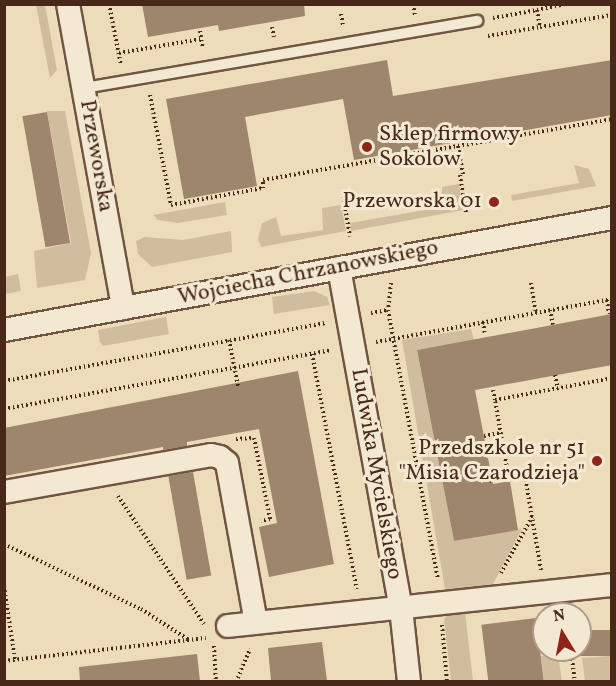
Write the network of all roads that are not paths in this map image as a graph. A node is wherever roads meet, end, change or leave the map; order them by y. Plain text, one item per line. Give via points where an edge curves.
1 (68, 4) edge
2 (477, 21) road end
3 (84, 88) junction
4 (612, 218) edge
5 (339, 268) junction
6 (123, 308) junction
7 (4, 330) edge
8 (4, 492) edge
9 (612, 585) edge
10 (401, 608) junction
11 (256, 622) junction
12 (220, 631) road end
13 (409, 681) edge

1 - 3 street, Przeworska
2 - 3 lane
3 - 6 street, Przeworska
4 - 5 street, Wojciecha Chrzanowskiego
5 - 6 street, Wojciecha Chrzanowskiego
5 - 10 street, Ludwika Mycielskiego
6 - 7 street, Wojciecha Chrzanowskiego
8 - 11 street via 211,455 224,459
9 - 10 street
10 - 11 street
10 - 13 street, Ludwika Mycielskiego
11 - 12 street

